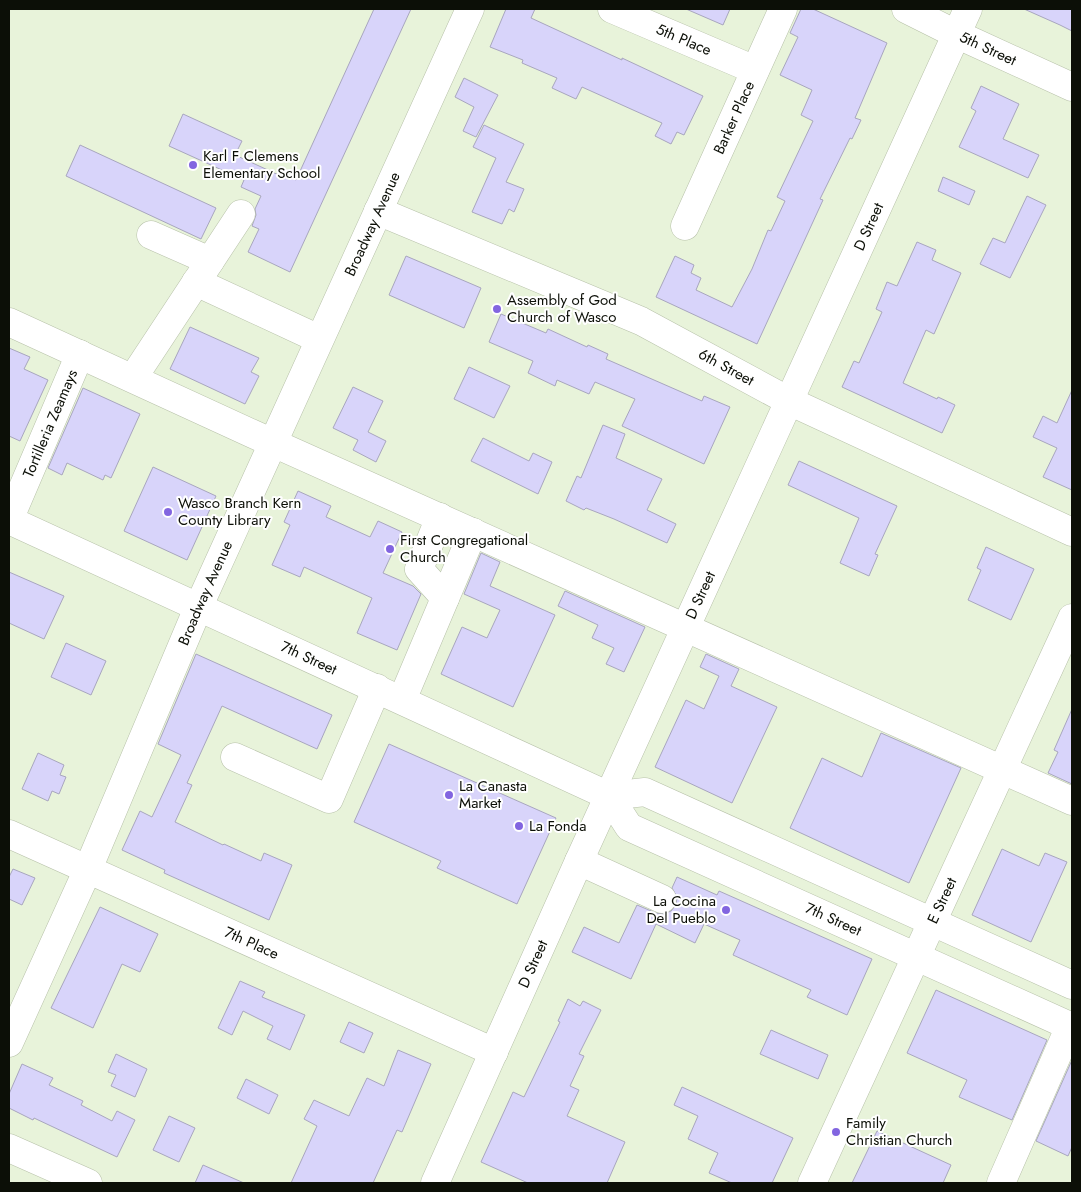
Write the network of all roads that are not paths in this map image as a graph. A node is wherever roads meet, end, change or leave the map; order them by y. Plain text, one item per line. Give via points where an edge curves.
1 (470, 9) edge
2 (612, 9) edge
3 (783, 9) edge
4 (906, 9) edge
5 (968, 9) edge
6 (956, 34) junction
7 (756, 70) junction
8 (1072, 87) edge
9 (378, 211) junction
10 (241, 214) dead end
11 (684, 226) dead end
12 (151, 234) dead end
13 (203, 272) junction
14 (9, 322) edge
15 (319, 340) junction
16 (80, 354) junction
17 (133, 378) junction
18 (789, 401) junction
19 (272, 442) junction
20 (440, 517) junction
21 (9, 520) edge
22 (473, 532) junction
23 (1072, 532) edge
24 (445, 598) junction
25 (198, 608) junction
26 (1072, 618) edge
27 (687, 627) junction
28 (377, 688) junction
29 (402, 700) junction
30 (235, 757) dead end
31 (1003, 770) junction
32 (609, 796) junction
33 (1072, 801) edge
34 (9, 834) edge
35 (579, 861) junction
36 (88, 869) junction
37 (662, 899) dead end
38 (932, 921) junction
39 (917, 956) junction
40 (1072, 985) edge
41 (1071, 1026) edge
42 (9, 1043) edge
43 (494, 1052) junction
44 (9, 1148) edge
45 (88, 1183) edge
46 (434, 1183) edge
47 (812, 1183) edge
48 (1001, 1183) edge

1 - 9 street, Broadway Avenue
2 - 7 street, 5th Place
3 - 7 street, Barker Place
4 - 6 street, 5th Street
5 - 6 street, D Street
6 - 8 street, 5th Street
6 - 18 street, D Street
7 - 11 street, Barker Place
9 - 15 street, Broadway Avenue
9 - 18 street, 6th Street via 641,321
10 - 13 street
12 - 13 street
13 - 15 street
13 - 17 street
14 - 16 street
15 - 19 street, Broadway Avenue
16 - 17 street
16 - 21 street, Tortilleria Zeamays
17 - 19 street
18 - 23 street, 6th Street
18 - 27 street, D Street
19 - 20 street
19 - 25 street, Broadway Avenue
20 - 22 street
20 - 24 street via 419,569
21 - 25 street, 7th Street
22 - 24 street
22 - 27 street
24 - 29 street
25 - 28 street, 7th Street
25 - 36 street, Broadway Avenue
26 - 31 street, E Street
27 - 31 street
27 - 32 street, D Street
28 - 29 street, 7th Street
28 - 30 street via 329,799
29 - 32 street, 7th Street
31 - 33 street
31 - 38 street, E Street
32 - 35 street, D Street
32 - 38 street via 645,792
32 - 39 street, 7th Street via 629,827
34 - 36 street, 7th Place
35 - 37 street
35 - 43 street, D Street
36 - 42 street, Broadway Avenue
36 - 43 street, 7th Place
38 - 39 street, E Street
38 - 40 street
39 - 41 street, 7th Street
39 - 47 street, E Street
41 - 48 street
43 - 46 street, D Street
44 - 45 street

